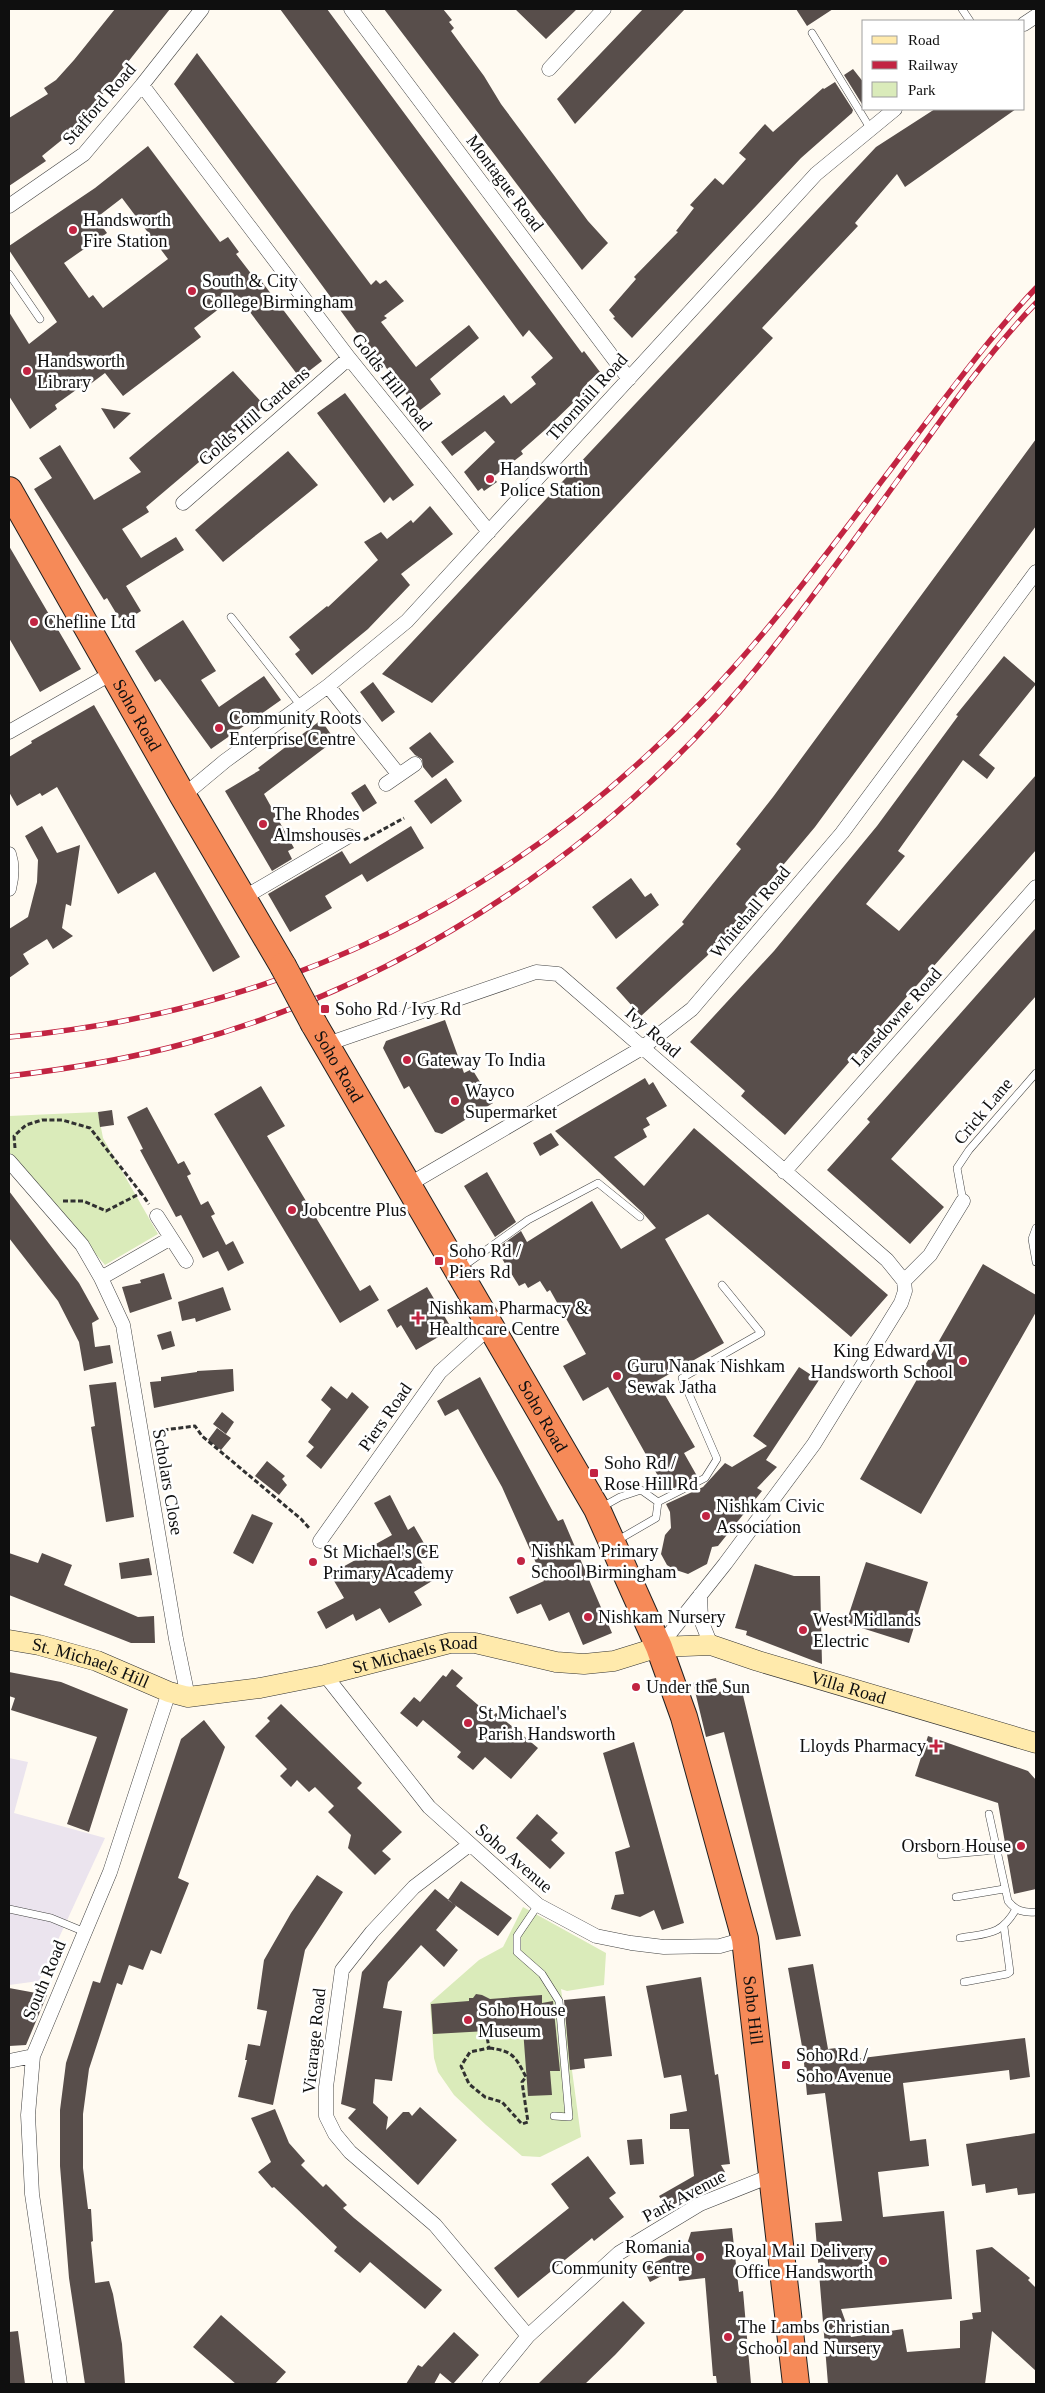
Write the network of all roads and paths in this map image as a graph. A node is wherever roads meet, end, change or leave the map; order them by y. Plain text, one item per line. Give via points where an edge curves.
1 (202, 9) edge
2 (350, 9) edge
3 (962, 9) edge
4 (598, 11) edge
5 (1036, 16) edge
6 (969, 20) edge
7 (1025, 23) edge
8 (812, 34) dead end
9 (549, 69) dead end
10 (142, 85) junction
11 (894, 110) edge
12 (870, 128) junction
13 (9, 206) edge
14 (9, 274) edge
15 (40, 319) dead end
16 (349, 358) junction
17 (629, 379) junction
18 (9, 490) edge
19 (183, 503) dead end
20 (489, 532) junction
21 (1036, 572) edge
22 (231, 617) dead end
23 (114, 672) junction
24 (328, 686) junction
25 (301, 706) junction
26 (9, 732) edge
27 (414, 764) dead end
28 (399, 775) junction
29 (386, 784) dead end
30 (183, 796) junction
31 (404, 818) dead end
32 (348, 836) joint
33 (9, 854) edge
34 (1036, 887) edge
35 (9, 889) edge
36 (243, 898) junction
37 (320, 1034) junction
38 (642, 1048) junction
39 (1036, 1072) edge
40 (14, 1157) edge
41 (784, 1172) junction
42 (408, 1185) junction
43 (141, 1193) junction
44 (56, 1196) dead end
45 (963, 1201) joint
46 (58, 1207) junction
47 (157, 1216) joint
48 (640, 1217) dead end
49 (1036, 1228) edge
50 (171, 1238) junction
51 (186, 1260) dead end
52 (1036, 1262) edge
53 (458, 1270) junction
54 (101, 1278) junction
55 (904, 1281) junction
56 (722, 1285) dead end
57 (493, 1327) junction
58 (141, 1434) junction
59 (658, 1502) junction
60 (597, 1509) junction
61 (320, 1541) joint
62 (613, 1543) junction
63 (700, 1595) junction
64 (9, 1640) edge
65 (710, 1645) junction
66 (659, 1647) junction
67 (326, 1675) junction
68 (179, 1694) junction
69 (1036, 1743) edge
70 (989, 1814) dead end
71 (470, 1845) junction
72 (996, 1850) junction
73 (941, 1855) dead end
74 (1004, 1889) junction
75 (956, 1897) dead end
76 (538, 1905) junction
77 (9, 1909) edge
78 (1016, 1910) junction
79 (1036, 1912) edge
80 (1004, 1927) junction
81 (85, 1932) junction
82 (960, 1938) dead end
83 (745, 1939) junction
84 (964, 1982) dead end
85 (486, 2031) dead end
86 (489, 2048) junction
87 (33, 2056) junction
88 (9, 2061) edge
89 (554, 2116) dead end
90 (773, 2175) junction
91 (528, 2336) junction
92 (60, 2384) edge
93 (489, 2384) edge
94 (796, 2384) edge

1 - 10 street, Stafford Road
2 - 17 street, Montague Road
3 - 6 lane
4 - 9 street
5 - 7 street
8 - 12 lane
10 - 13 street, Stafford Road via 84,154
10 - 16 street, Golds Hill Road
11 - 12 street, Thornhill Road
12 - 17 street, Thornhill Road via 816,174
14 - 15 lane
16 - 19 street, Golds Hill Gardens
16 - 20 street, Golds Hill Road
17 - 20 street, Thornhill Road
18 - 23 highway, Soho Road
20 - 24 street, Thornhill Road via 407,621
21 - 38 street, Whitehall Road via 842,832 692,1009
22 - 25 lane
23 - 26 street
23 - 30 highway, Soho Road
24 - 25 street, Thornhill Road
24 - 28 street
25 - 30 street, Thornhill Road
27 - 28 street
28 - 29 street
30 - 36 highway, Soho Road
31 - 32 path via 358,843
32 - 36 street
33 - 35 street via 12,862
34 - 41 street, Lansdowne Road
36 - 37 highway, Soho Road, bridge
37 - 38 street, Ivy Road via 536,972 558,974
37 - 42 highway, Soho Road
38 - 41 street, Ivy Road
38 - 42 street, Whitehall Road
39 - 45 lane, Crick Lane via 968,1150 957,1168
40 - 43 path via 14,1136 26,1126 42,1120 75,1122 90,1128
40 - 46 street, Scholars Close
41 - 55 street, Ivy Road via 887,1260
42 - 53 highway, Soho Road
43 - 46 path via 106,1211 83,1202 65,1200
43 - 47 path
44 - 46 path
45 - 55 street via 930,1255
46 - 54 street, Scholars Close
47 - 50 street
48 - 53 lane via 598,1183 528,1220
49 - 52 lane via 1032,1239
50 - 51 street
50 - 54 street
53 - 57 highway, Soho Road
54 - 58 street, Scholars Close via 123,1325
55 - 63 street via 902,1303 814,1444
56 - 59 lane via 761,1333 682,1378 718,1459 705,1478
57 - 60 highway, Soho Road
57 - 61 street, Piers Road via 440,1372
58 - 61 path via 195,1426 202,1436 301,1519
58 - 68 street, Scholars Close via 176,1639
59 - 60 lane via 641,1490
59 - 62 lane via 656,1518
60 - 62 highway, Soho Road
62 - 66 highway, Soho Road
63 - 65 street via 702,1620
63 - 66 street
64 - 68 street, St. Michaels Hill via 97,1662
65 - 66 street, Villa Road
65 - 69 street, Villa Road
66 - 67 street, St Michaels Road via 614,1661 584,1664 556,1662 475,1643 450,1643
66 - 83 highway, Soho Hill via 684,1717
67 - 68 street, St Michaels Road via 260,1688
67 - 71 street, Soho Avenue via 429,1807
68 - 81 street, South Road
70 - 72 lane
71 - 76 street, Soho Avenue
71 - 91 street, Vicarage Road via 414,1888 372,1932 342,1970 326,2086 326,2116 350,2152 435,2225
72 - 73 lane
72 - 74 lane
74 - 75 lane
74 - 78 lane
76 - 83 street, Soho Avenue via 596,1936 631,1943 664,1947 720,1946
76 - 89 lane via 517,1936 517,1952 542,1974 559,2001 569,2117
77 - 81 lane via 50,1918
78 - 79 lane
78 - 80 lane
80 - 82 lane
80 - 84 lane via 1010,1972
81 - 87 street, South Road
83 - 90 highway, Soho Hill
85 - 86 path
86 - 86 path via 505,2050 516,2058 526,2077 522,2082 528,2122 522,2124 502,2102 485,2097 469,2084 461,2066 470,2052
87 - 88 street
87 - 92 street, South Road via 28,2116 32,2194
90 - 91 street, Park Avenue via 700,2204 619,2253
90 - 94 highway, Soho Hill
91 - 93 street, Park Avenue

